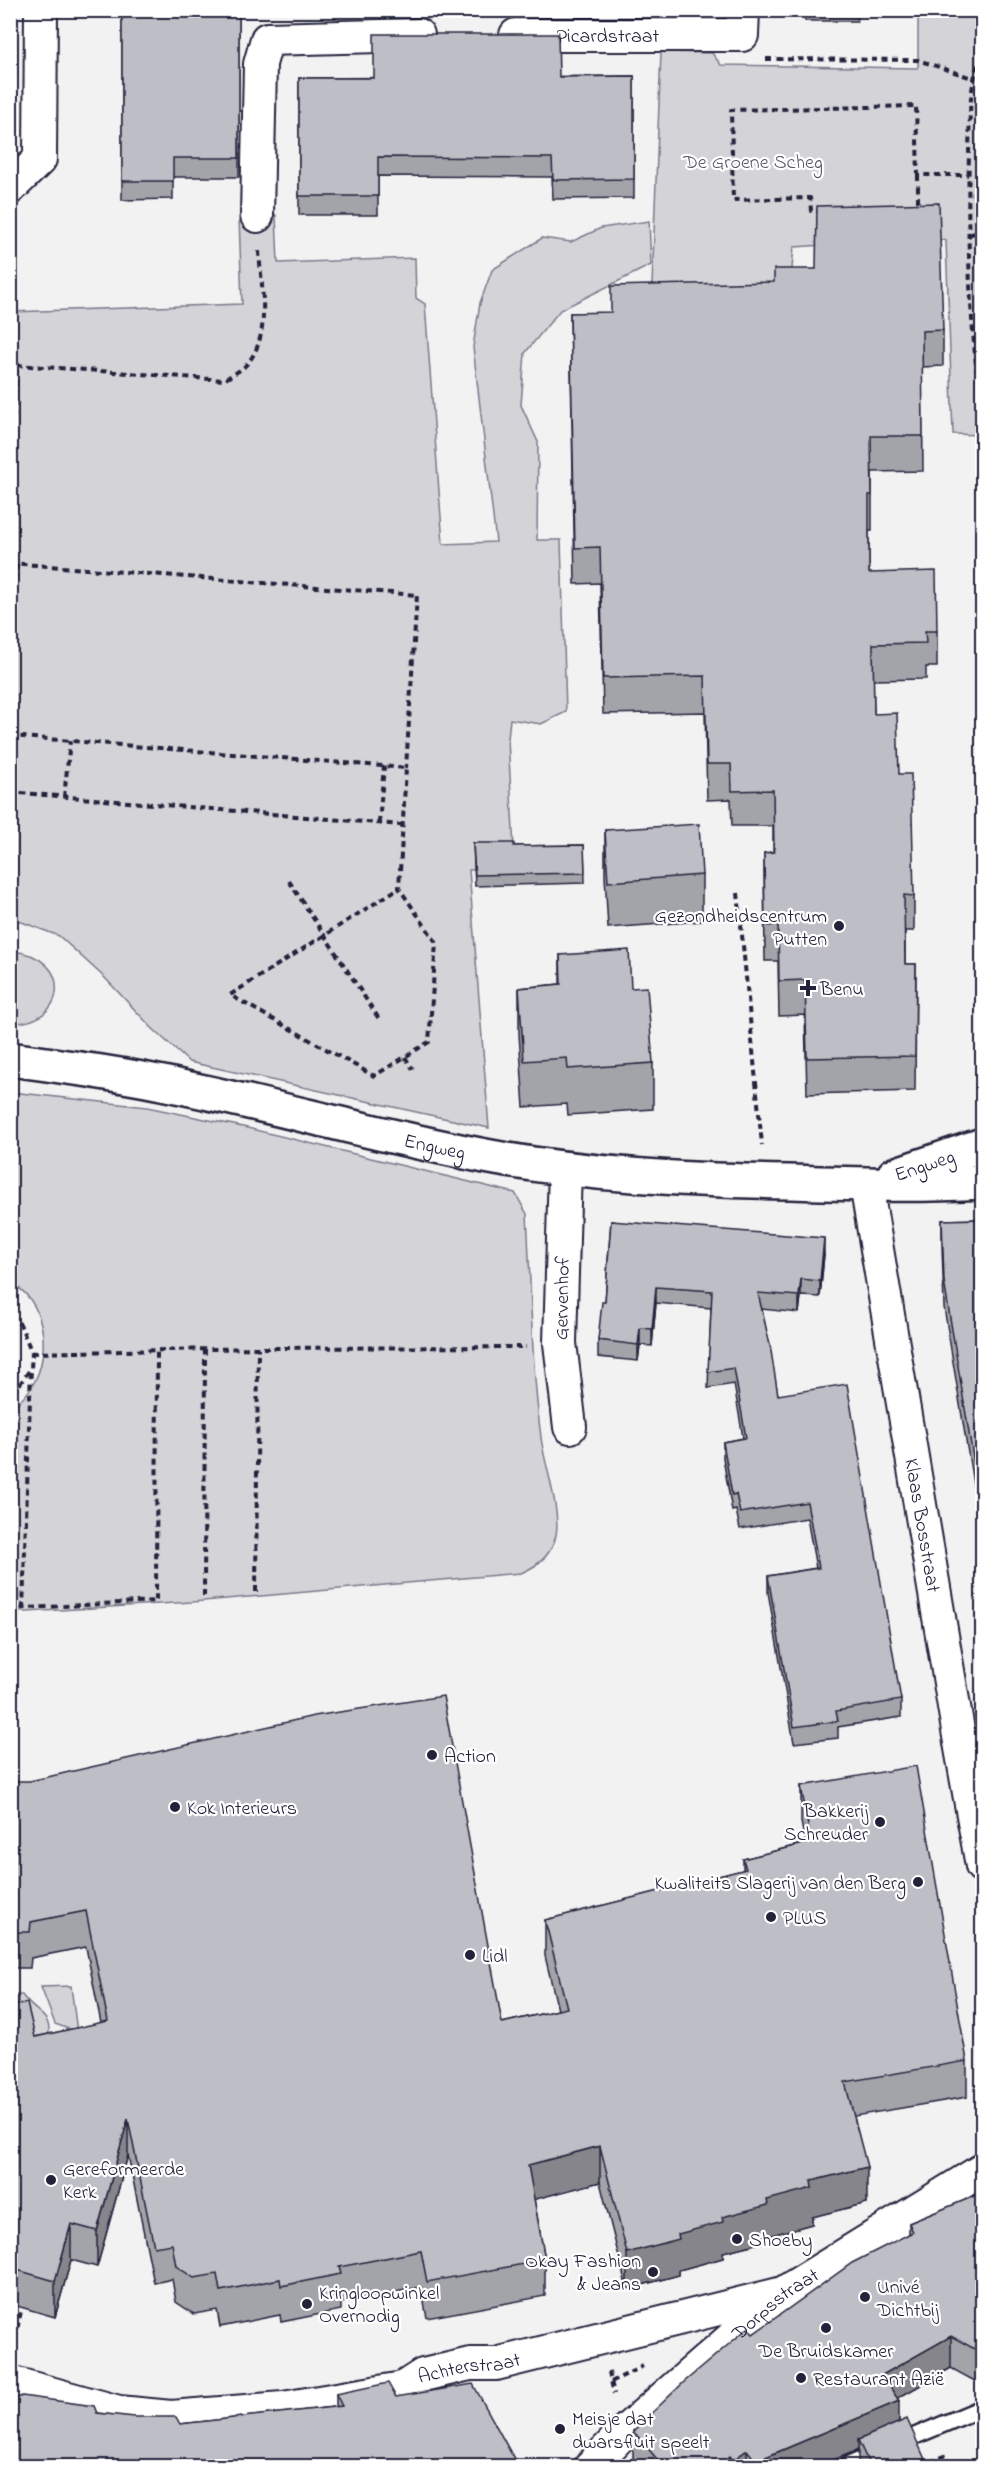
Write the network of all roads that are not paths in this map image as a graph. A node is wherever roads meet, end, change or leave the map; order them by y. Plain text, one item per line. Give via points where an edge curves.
1 (41, 10) edge
2 (375, 23) edge
3 (742, 23) edge
4 (446, 35) edge
5 (493, 35) edge
6 (10, 188) edge
7 (257, 216) road end
8 (10, 1059) edge
9 (982, 1145) edge
10 (565, 1168) junction
11 (982, 1182) edge
12 (866, 1184) junction
13 (570, 1426) dead end
14 (982, 1866) edge
15 (982, 2170) edge
16 (783, 2293) junction
17 (11, 2368) edge
18 (982, 2408) edge
19 (591, 2466) edge
20 (847, 2466) edge

1 - 6 street via 40,159
2 - 4 street
2 - 7 street via 267,39 260,64
3 - 5 street, Picardstraat
8 - 10 street, Engweg via 83,1068 185,1088 409,1141
9 - 12 street, Engweg
10 - 12 street, Engweg via 720,1181
10 - 13 street, Gervenhof via 560,1343
11 - 12 street, Engweg
12 - 14 street, Klaas Bosstraat
15 - 16 street, Dorpsstraat
16 - 17 street, Achterstraat via 496,2364 470,2364 423,2375 403,2388 283,2408 171,2417 119,2412
16 - 19 street, Dorpsstraat
18 - 20 lane

